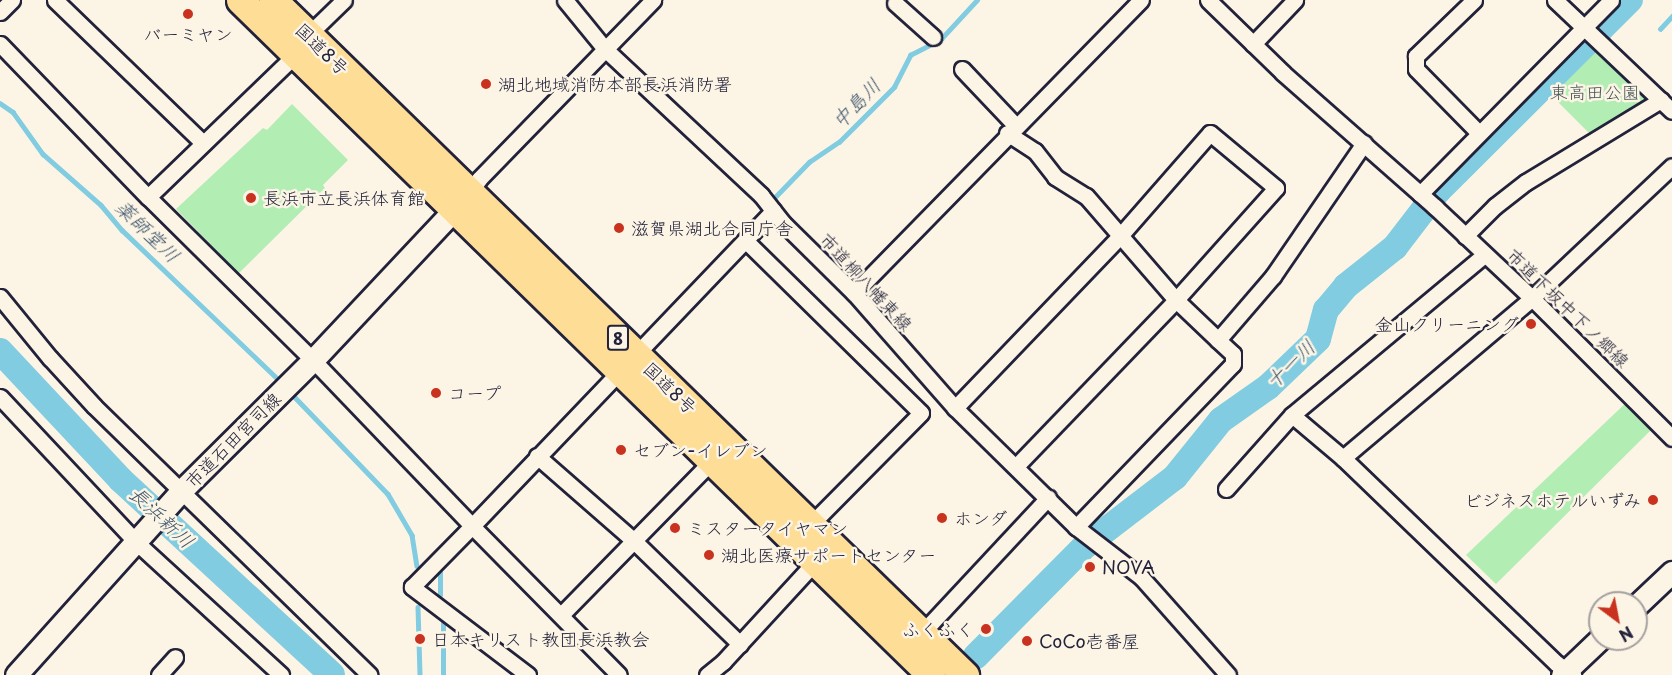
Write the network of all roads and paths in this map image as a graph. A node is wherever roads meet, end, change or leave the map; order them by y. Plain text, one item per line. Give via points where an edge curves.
1 (12, 0) edge
2 (55, 0) edge
3 (240, 0) edge
4 (273, 0) edge
5 (344, 0) edge
6 (565, 0) edge
7 (653, 0) edge
8 (1141, 0) edge
9 (1208, 0) edge
10 (1295, 0) edge
11 (1474, 0) edge
12 (1555, 0) edge
13 (1611, 0) edge
14 (894, 1) edge
15 (0, 12) edge
16 (1590, 33) junction
17 (933, 37) dead end
18 (0, 44) edge
19 (1253, 44) junction
20 (302, 45) junction
21 (605, 49) junction
22 (962, 69) dead end
23 (1660, 100) junction
24 (1672, 111) edge
25 (1011, 129) junction
26 (1478, 132) junction
27 (202, 143) junction
28 (1364, 143) junction
29 (1672, 166) edge
30 (148, 197) junction
31 (1427, 200) junction
32 (463, 201) junction
33 (773, 211) junction
34 (1465, 236) junction
35 (1119, 237) junction
36 (746, 241) junction
37 (1484, 255) junction
38 (854, 293) junction
39 (0, 297) edge
40 (1532, 298) junction
41 (1176, 300) junction
42 (1218, 340) junction
43 (313, 360) junction
44 (628, 363) junction
45 (0, 397) edge
46 (955, 408) junction
47 (1292, 415) junction
48 (1672, 438) edge
49 (537, 456) junction
50 (1343, 458) junction
51 (712, 461) junction
52 (1016, 466) junction
53 (1226, 489) dead end
54 (177, 497) junction
55 (1048, 498) junction
56 (811, 524) junction
57 (472, 526) junction
58 (1076, 527) junction
59 (634, 541) junction
60 (136, 542) junction
61 (815, 562) junction
62 (1672, 572) edge
63 (1648, 595) edge
64 (562, 614) junction
65 (921, 633) junction
66 (740, 644) junction
67 (1588, 651) edge
68 (176, 657) dead end
69 (1567, 673) edge
70 (16, 675) edge
71 (159, 675) edge
72 (280, 675) edge
73 (370, 675) edge
74 (528, 675) edge
75 (619, 675) edge
76 (707, 675) edge
77 (931, 675) edge
78 (965, 675) edge
79 (1228, 675) edge

1 - 15 street
2 - 27 street
3 - 20 highway, 国道8号 / 8
4 - 20 highway, 国道8号 / 8
5 - 20 street
6 - 21 street, 市道柳八幡東線
7 - 21 street
8 - 25 street
9 - 19 street, 市道下坂中下ノ郷線
10 - 19 street
11 - 26 street via 1416,56 1416,69
12 - 16 street
13 - 16 street
14 - 17 street
16 - 23 street
16 - 26 street
18 - 30 street
19 - 28 street, 市道下坂中下ノ郷線
20 - 27 street
20 - 32 highway, 国道8号 / 8
21 - 32 street via 479,179
21 - 33 street, 市道柳八幡東線 via 761,195
22 - 25 street
23 - 24 street
23 - 34 street via 1526,182
25 - 35 street via 1059,180 1086,196
25 - 38 street
26 - 31 street
27 - 30 street
28 - 31 street, 市道下坂中下ノ郷線
28 - 42 street via 1273,276
29 - 40 street
30 - 43 street
31 - 34 street, 市道下坂中下ノ郷線
32 - 43 street, 市道石田宮司線
32 - 44 highway, 国道8号 / 8
33 - 36 street
33 - 38 street, 市道柳八幡東線
34 - 37 street, 市道下坂中下ノ郷線
35 - 41 street
35 - 41 street via 1210,133 1276,188
35 - 46 street
36 - 44 street
36 - 56 street via 921,413
37 - 40 street, 市道下坂中下ノ郷線
37 - 47 street
38 - 46 street, 市道柳八幡東線
39 - 54 street
40 - 48 street, 市道下坂中下ノ郷線
40 - 50 street
41 - 42 street
41 - 52 street
42 - 58 street via 1233,354 1233,364
43 - 54 street, 市道石田宮司線
43 - 57 street
44 - 49 street
44 - 51 highway, 国道8号 / 8
44 - 56 highway, 国道8号 / 8
45 - 60 street
46 - 52 street, 市道柳八幡東線
47 - 50 street
47 - 53 street
49 - 57 street
49 - 59 street
50 - 69 street
51 - 59 street
51 - 61 highway, 国道8号 / 8
52 - 55 street, 市道柳八幡東線
54 - 60 street, 市道石田宮司線
54 - 73 street
55 - 58 street, 市道柳八幡東線
55 - 65 street
56 - 65 highway, 国道8号 / 8
57 - 64 street
57 - 74 street via 412,588
58 - 79 street, 市道柳八幡東線 via 1164,600
59 - 64 street
59 - 66 street
60 - 70 street, 市道石田宮司線
60 - 72 street
61 - 66 street
61 - 77 highway, 国道8号 / 8
62 - 63 street
64 - 75 street
65 - 78 highway, 国道8号 / 8
66 - 76 street
67 - 69 street
68 - 71 street

